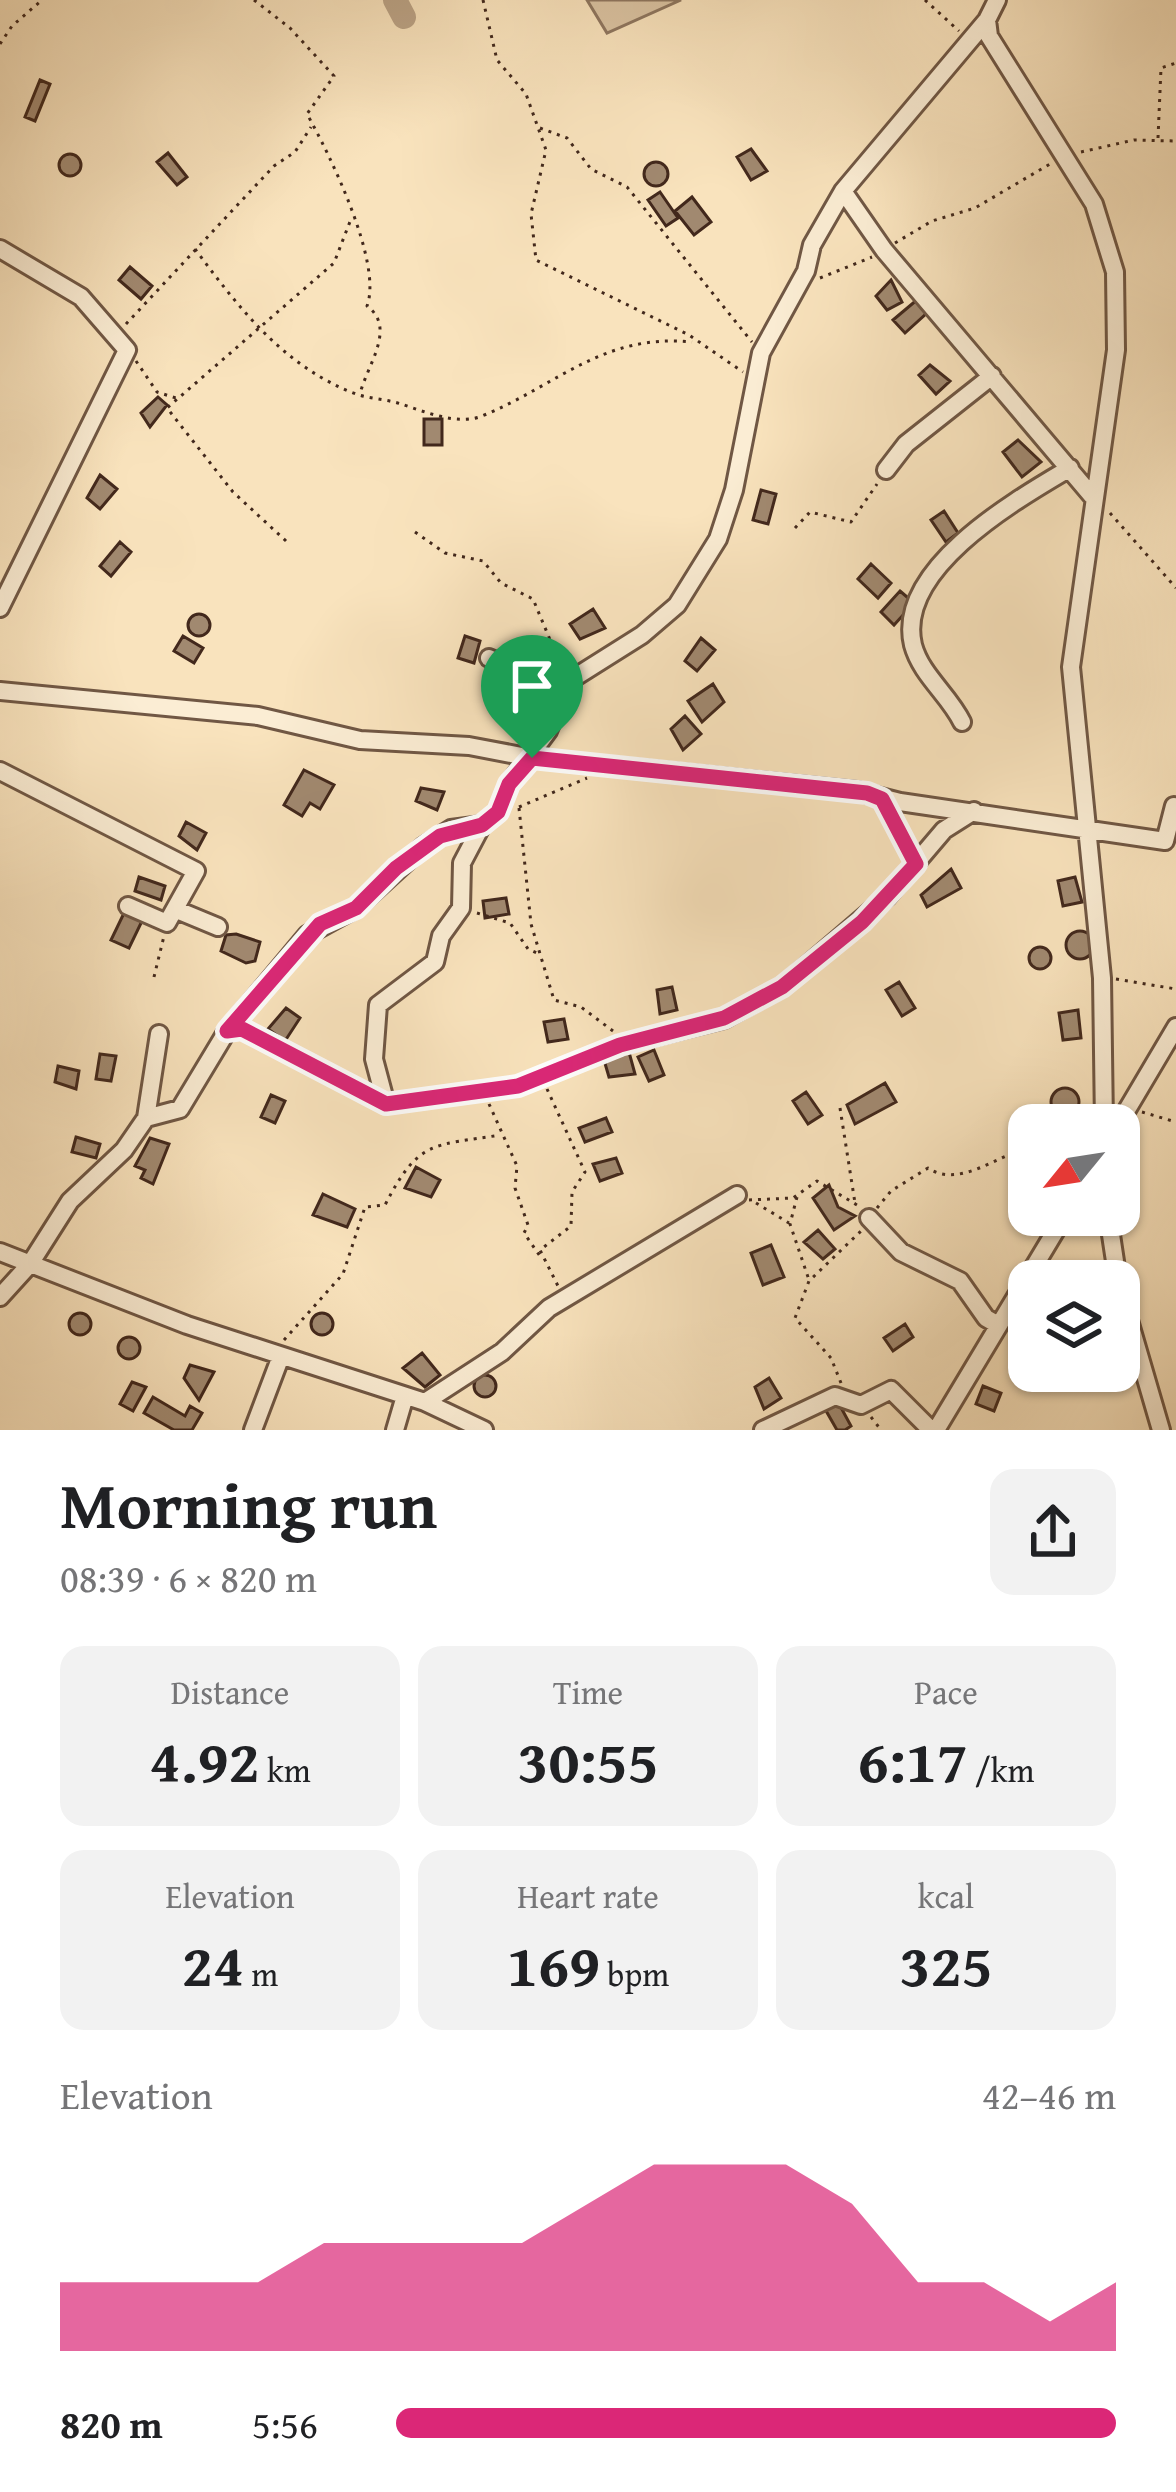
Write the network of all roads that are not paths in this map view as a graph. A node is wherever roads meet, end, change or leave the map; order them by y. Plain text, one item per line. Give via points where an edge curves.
1 (997, 0) edge
2 (988, 20) junction
3 (843, 191) junction
4 (0, 249) edge
5 (992, 376) junction
6 (1070, 468) junction
7 (886, 470) road end
8 (1092, 496) junction
9 (0, 608) edge
10 (489, 658) dead end
11 (566, 680) junction
12 (0, 691) edge
13 (962, 722) dead end
14 (532, 758) junction
15 (0, 771) edge
16 (1174, 806) edge
17 (974, 811) junction
18 (482, 825) junction
19 (1088, 830) junction
20 (128, 907) dead end
21 (172, 917) junction
22 (218, 927) dead end
23 (1176, 1027) edge
24 (227, 1031) junction
25 (159, 1034) dead end
26 (386, 1104) junction
27 (1104, 1104) edge
28 (1130, 1104) edge
29 (146, 1118) junction
30 (745, 1198) road end
31 (866, 1211) road end
32 (1051, 1236) edge
33 (0, 1252) edge
34 (30, 1264) junction
35 (0, 1298) edge
36 (998, 1325) junction
37 (1140, 1349) edge
38 (280, 1356) junction
39 (405, 1396) junction
40 (425, 1402) junction
41 (1165, 1425) edge
42 (254, 1430) edge
43 (395, 1430) edge
44 (484, 1430) edge
45 (763, 1430) edge
46 (934, 1430) edge

1 - 2 street
2 - 3 street
2 - 8 street via 995,48 1105,226 1118,298 1116,350
3 - 5 street
3 - 11 street via 761,352 734,490 704,564 660,622
4 - 9 street via 69,288 123,343
5 - 6 street
5 - 7 street via 906,444
6 - 8 street
6 - 13 street via 970,534 937,565 926,588 910,628 914,650
8 - 19 street via 1071,667
10 - 11 street
11 - 14 street
12 - 14 street via 258,716 331,736
14 - 17 street
14 - 18 street
15 - 21 street via 196,871
16 - 19 street via 1165,841
17 - 19 street
17 - 26 street via 944,830 862,922 782,987 724,1018 620,1045 544,1078
18 - 24 street via 440,836 356,908 320,924
18 - 26 street via 462,863 460,908 429,972 378,1005 374,1059
19 - 27 street
20 - 21 street
21 - 22 street
23 - 28 street
24 - 26 street via 242,1029
24 - 29 street via 180,1109
25 - 29 street
29 - 34 street via 70,1201
30 - 40 street via 566,1297
31 - 36 street via 901,1252 960,1281
32 - 36 street
33 - 34 street
34 - 35 street
34 - 38 street
36 - 46 street
37 - 41 street
38 - 39 street
38 - 42 street
39 - 40 street
39 - 43 street
40 - 44 street
45 - 46 street via 835,1396 861,1405 891,1390

